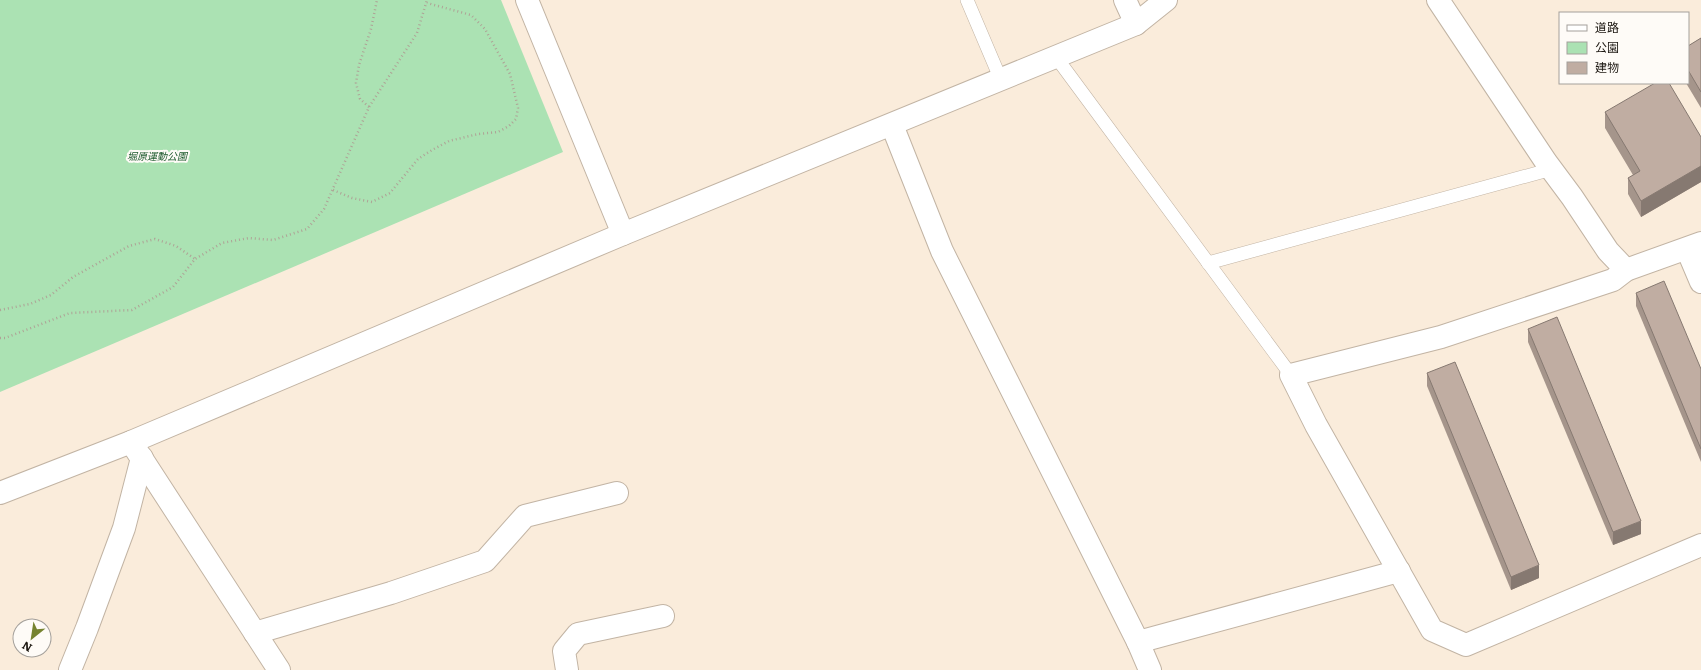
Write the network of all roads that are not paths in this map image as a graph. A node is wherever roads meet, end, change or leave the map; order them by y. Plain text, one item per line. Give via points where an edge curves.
1 (527, 0) edge
2 (967, 0) edge
3 (1125, 0) edge
4 (1166, 0) edge
5 (1438, 0) edge
6 (1136, 24) junction
7 (1056, 57) junction
8 (1001, 80) junction
9 (892, 124) junction
10 (1552, 169) junction
11 (623, 234) junction
12 (1694, 246) edge
13 (1208, 263) junction
14 (1626, 270) junction
15 (1701, 282) edge
16 (1291, 374) junction
17 (137, 450) junction
18 (617, 492) dead end
19 (0, 493) edge
20 (1701, 545) edge
21 (1400, 571) junction
22 (663, 616) dead end
23 (255, 633) junction
24 (1138, 642) junction
25 (70, 670) edge
26 (279, 670) edge
27 (567, 670) edge
28 (1150, 670) edge

1 - 11 street
2 - 8 lane
3 - 6 street
4 - 6 street
5 - 10 street
6 - 7 street
7 - 8 street
7 - 13 lane
8 - 9 street
9 - 11 street
9 - 24 street via 942,251
10 - 13 lane
10 - 14 street via 1608,251
11 - 17 street
12 - 14 street
12 - 15 street
13 - 16 lane
14 - 16 street via 1613,280 1440,337
16 - 21 street via 1316,425
17 - 19 street
17 - 23 street
17 - 25 street via 124,528
18 - 23 street via 525,516 485,561 391,593
20 - 21 street via 1466,645 1432,630
21 - 24 street
22 - 27 street via 578,634 564,651
23 - 26 street
24 - 28 street

